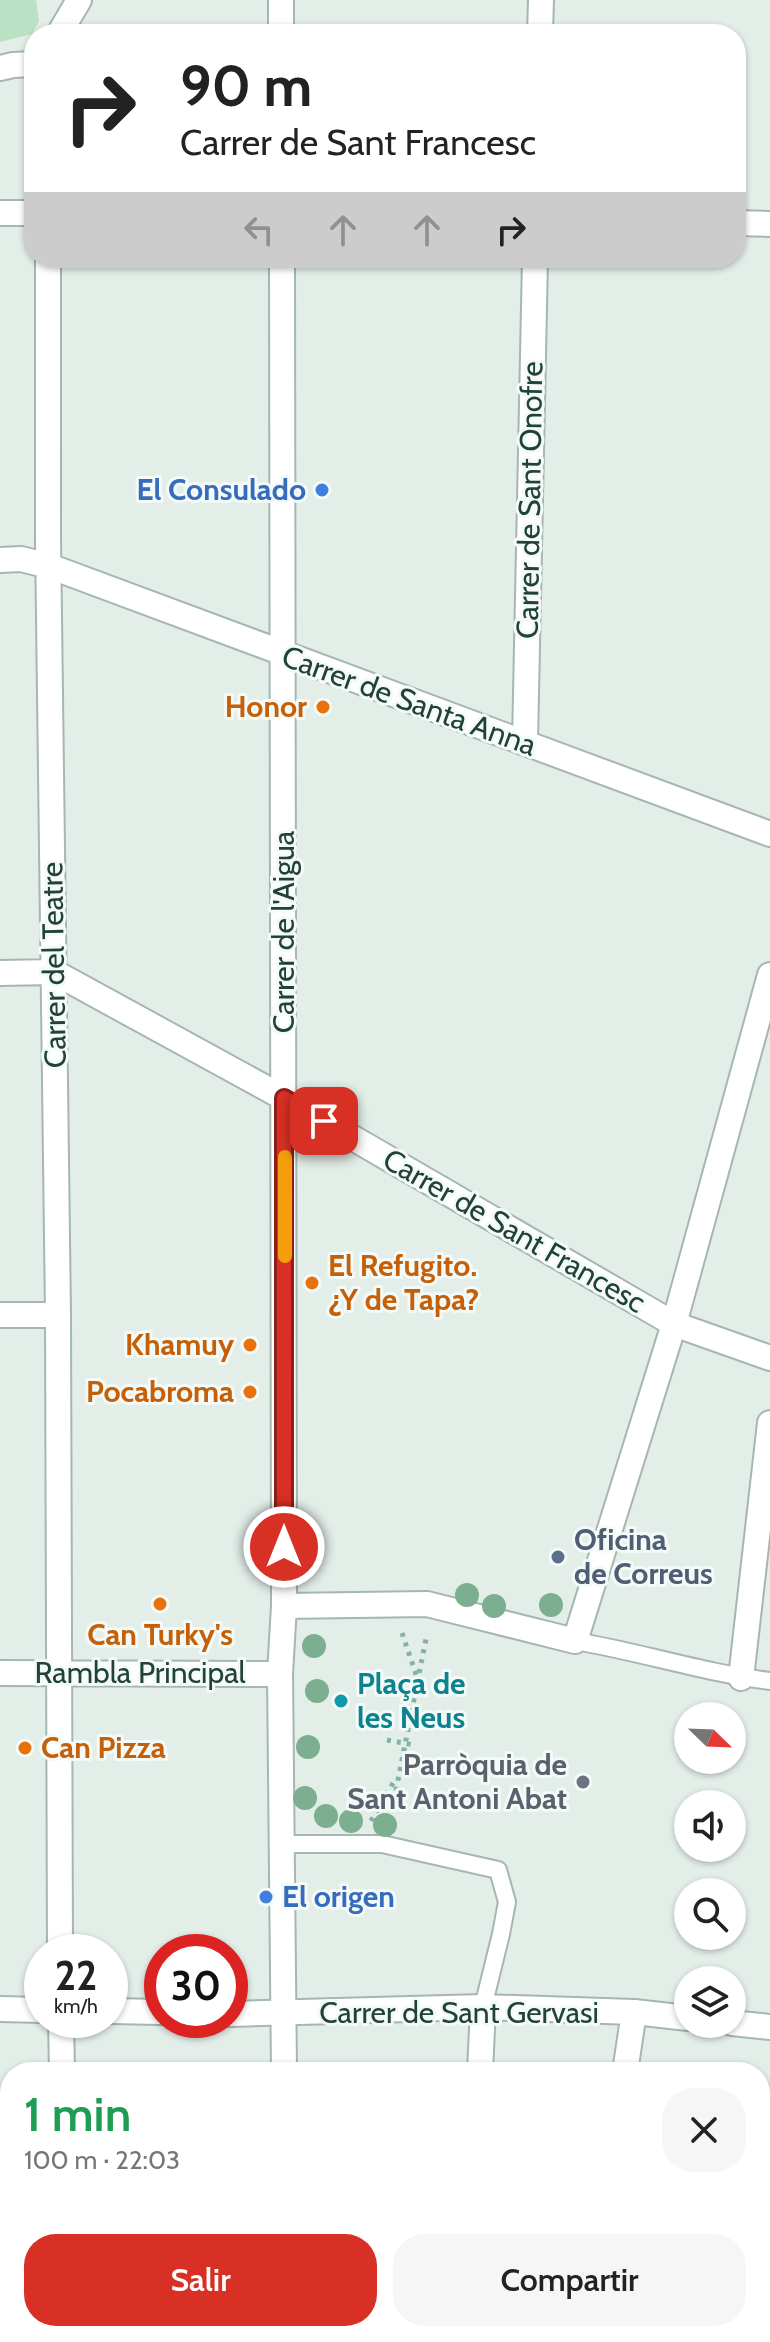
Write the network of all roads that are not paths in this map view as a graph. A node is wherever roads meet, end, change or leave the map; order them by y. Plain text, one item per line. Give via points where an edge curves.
1 (79, 0) edge
2 (281, 0) edge
3 (541, 0) edge
4 (65, 24) edge
5 (281, 24) edge
6 (540, 24) edge
7 (24, 64) edge
8 (0, 68) edge
9 (0, 213) edge
10 (24, 213) edge
11 (746, 223) edge
12 (770, 224) edge
13 (48, 268) edge
14 (282, 268) edge
15 (535, 268) edge
16 (0, 560) edge
17 (49, 566) junction
18 (283, 654) junction
19 (525, 743) junction
20 (770, 834) edge
21 (54, 972) junction
22 (0, 973) edge
23 (770, 975) edge
24 (284, 1098) junction
25 (0, 1315) edge
26 (58, 1315) junction
27 (674, 1324) junction
28 (770, 1358) edge
29 (770, 1423) edge
30 (284, 1606) junction
31 (575, 1641) junction
32 (60, 1672) junction
33 (0, 1673) edge
34 (280, 1674) junction
35 (741, 1678) junction
36 (770, 1681) edge
37 (282, 1844) junction
38 (60, 1934) edge
39 (483, 2007) junction
40 (0, 2009) edge
41 (24, 2010) edge
42 (634, 2012) junction
43 (248, 2014) edge
44 (284, 2014) junction
45 (674, 2016) edge
46 (746, 2024) edge
47 (770, 2027) edge
48 (61, 2038) edge
49 (62, 2062) edge
50 (284, 2062) edge
51 (480, 2062) edge
52 (626, 2062) edge

1 - 4 street
2 - 5 street
3 - 6 street
7 - 8 street
9 - 10 street
11 - 12 street
13 - 17 street, Carrer del Teatre
14 - 18 street, Carrer de l'Aigua
15 - 19 street, Carrer de Sant Onofre
16 - 17 street, Carrer de Santa Anna
17 - 18 street, Carrer de Santa Anna
17 - 21 street, Carrer del Teatre
18 - 19 street, Carrer de Santa Anna
18 - 24 street, Carrer de l'Aigua
19 - 20 street, Carrer de Santa Anna
21 - 22 street
21 - 24 street, Carrer de Sant Francesc
21 - 26 street, Carrer del Teatre
23 - 27 street
24 - 27 street, Carrer de Sant Francesc
24 - 30 street, Carrer de l'Aigua
25 - 26 street
26 - 32 street, Carrer del Teatre
27 - 28 street, Carrer de Sant Francesc
27 - 31 street
29 - 35 street
30 - 31 street via 432,1605
30 - 34 street
31 - 35 lane
32 - 33 street, Rambla Principal
32 - 34 street, Rambla Principal
32 - 38 street, Carrer del Teatre
34 - 37 street
35 - 36 lane
37 - 39 lane via 382,1844 498,1870 507,1902
37 - 44 street
39 - 42 street, Carrer de Sant Gervasi
39 - 44 street, Carrer de Sant Gervasi
39 - 51 street
40 - 41 street
42 - 45 street, Carrer de Sant Gervasi
42 - 52 street
43 - 44 street, Carrer de Sant Gervasi
44 - 50 street
46 - 47 street
48 - 49 street

